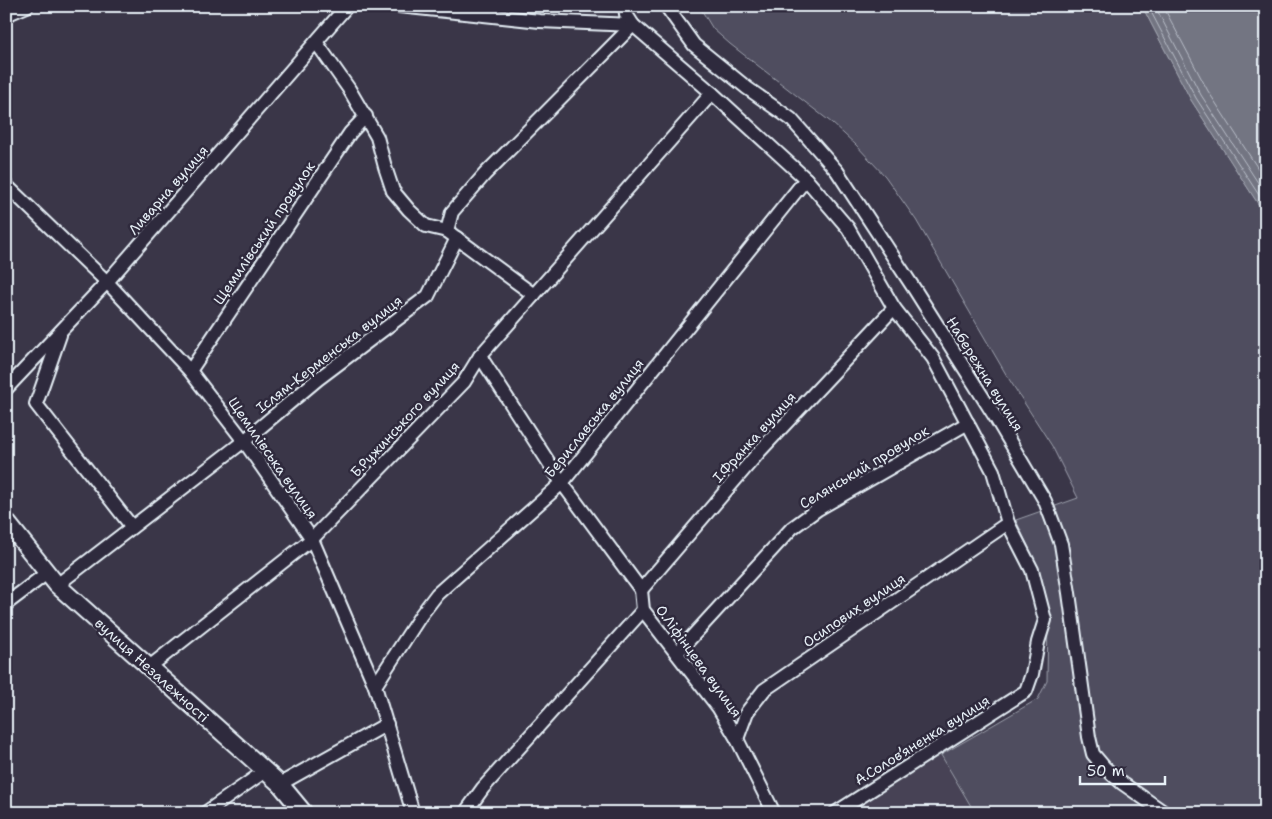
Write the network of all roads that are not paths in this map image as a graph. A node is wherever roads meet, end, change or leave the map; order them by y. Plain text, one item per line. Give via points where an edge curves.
1 (27, 6) edge
2 (348, 6) edge
3 (399, 6) edge
4 (626, 6) edge
5 (666, 6) edge
6 (6, 15) edge
7 (633, 25) junction
8 (316, 42) junction
9 (712, 93) junction
10 (366, 116) junction
11 (806, 179) junction
12 (6, 185) edge
13 (452, 235) junction
14 (107, 282) junction
15 (534, 295) junction
16 (894, 308) junction
17 (62, 330) junction
18 (480, 356) junction
19 (190, 371) junction
20 (6, 389) edge
21 (968, 423) junction
22 (244, 441) junction
23 (562, 483) junction
24 (6, 522) edge
25 (1008, 523) junction
26 (132, 527) junction
27 (312, 540) junction
28 (52, 579) junction
29 (641, 590) junction
30 (6, 604) edge
31 (644, 610) junction
32 (677, 653) junction
33 (148, 668) junction
34 (375, 686) junction
35 (387, 724) junction
36 (737, 738) junction
37 (265, 771) junction
38 (280, 784) junction
39 (205, 813) edge
40 (304, 813) edge
41 (413, 813) edge
42 (465, 813) edge
43 (774, 813) edge
44 (834, 813) edge
45 (1165, 813) edge

1 - 6 street
2 - 8 street, Ливарна вулиця
3 - 7 street via 540,20
4 - 7 street via 626,14
5 - 45 street, Набережна вулиця via 694,45 791,119 837,170 994,415 1045,501 1061,544 1093,754 1122,784
7 - 9 street
7 - 13 street, Іслям-Керменська вулиця via 485,174 452,212
8 - 10 street
8 - 14 street, Ливарна вулиця
9 - 11 street
9 - 15 street, Б.Ружинського вулиця
10 - 13 street via 381,148 392,191 426,226
10 - 19 street, Щемилівський провулок via 350,133
11 - 16 street via 848,228
11 - 23 street, Бериславська вулиця
12 - 14 street, Щемилівська вулиця
13 - 15 street
13 - 22 street, Іслям-Керменська вулиця via 428,296 318,379
14 - 17 street, Ливарна вулиця
14 - 19 street, Щемилівська вулиця
15 - 18 street, Б.Ружинського вулиця
16 - 21 street via 933,358
16 - 29 street, І.Франка вулиця via 759,452
17 - 20 street, Ливарна вулиця
17 - 26 street via 36,404
18 - 23 street, О.Ліфінцева вулиця
18 - 27 street, Б.Ружинського вулиця via 464,382
19 - 22 street, Щемилівська вулиця
21 - 25 street via 994,472
21 - 32 street, Селянський провулок via 818,509 792,528
22 - 26 street, Іслям-Керменська вулиця
22 - 27 street, Щемилівська вулиця
23 - 29 street, О.Ліфінцева вулиця
23 - 34 street, Бериславська вулиця via 437,594
24 - 28 street, вулиця Незалежності
25 - 36 street, Осипових вулиця via 764,690 747,712
25 - 44 street, А.Солов’яненка вулиця via 1032,570 1044,620 1026,691
26 - 28 street, Іслям-Керменська вулиця
27 - 33 street, Б.Ружинського вулиця
27 - 34 street, Щемилівська вулиця
28 - 30 street, Іслям-Керменська вулиця
28 - 33 street, вулиця Незалежності
29 - 31 street, О.Ліфінцева вулиця
31 - 32 street, О.Ліфінцева вулиця
31 - 42 street
32 - 36 street, О.Ліфінцева вулиця
33 - 37 street, вулиця Незалежності
34 - 35 street, Щемилівська вулиця
35 - 38 street
35 - 41 street, Щемилівська вулиця
36 - 43 street, О.Ліфінцева вулиця
37 - 38 street, вулиця Незалежності
37 - 39 street
38 - 40 street, вулиця Незалежності

